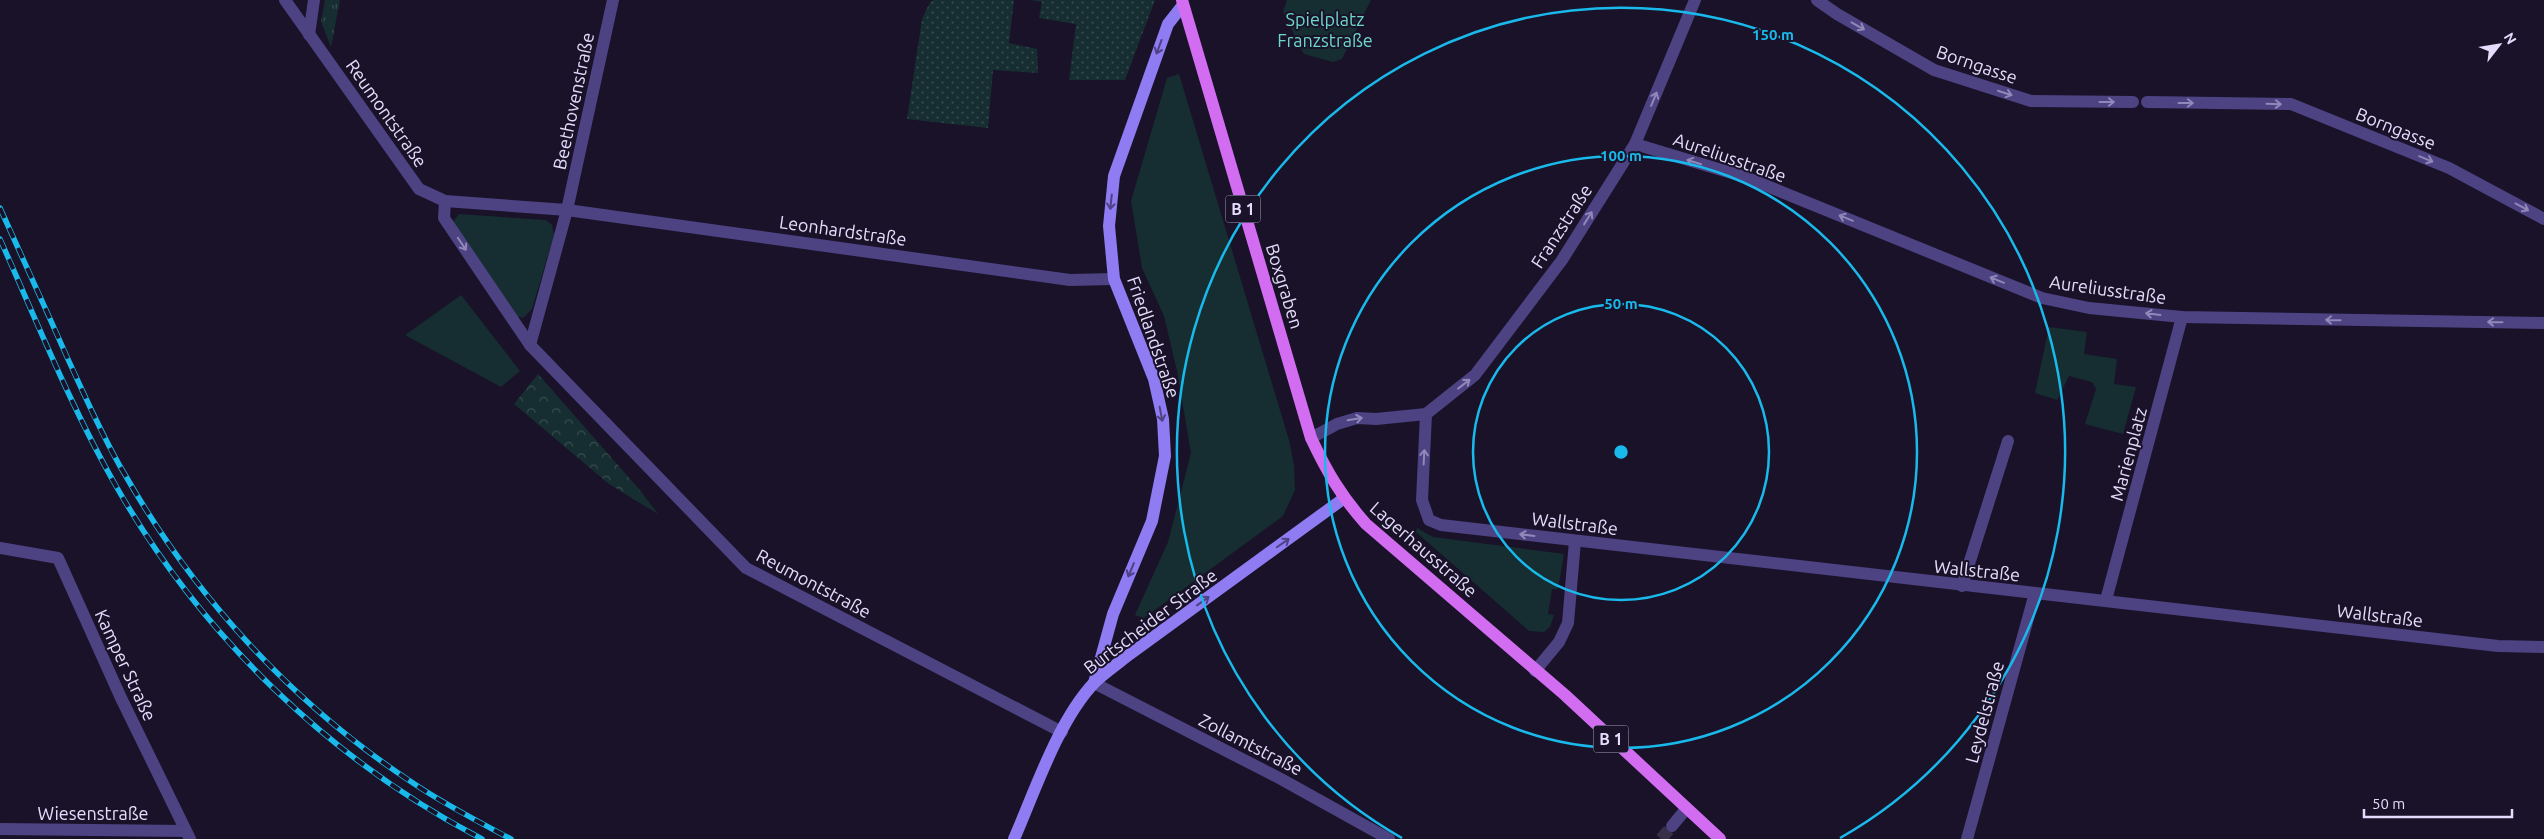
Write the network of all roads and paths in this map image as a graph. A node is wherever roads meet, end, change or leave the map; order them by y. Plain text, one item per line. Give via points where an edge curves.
1 (285, 0) edge
2 (314, 0) edge
3 (613, 0) edge
4 (1695, 0) edge
5 (1817, 0) edge
6 (1182, 3) edge
7 (310, 35) junction
8 (2133, 102) dead end
9 (2147, 102) dead end
10 (1634, 144) junction
11 (444, 201) junction
12 (567, 210) junction
13 (2544, 219) edge
14 (1114, 279) junction
15 (2182, 317) junction
16 (2544, 323) edge
17 (530, 345) junction
18 (1426, 414) junction
19 (1311, 438) junction
20 (2008, 441) dead end
21 (1344, 499) junction
22 (1575, 540) junction
23 (0, 548) edge
24 (1962, 586) junction
25 (2035, 593) junction
26 (2106, 600) junction
27 (2544, 647) edge
28 (1535, 670) junction
29 (1094, 683) junction
30 (1062, 732) junction
31 (1686, 808) junction
32 (1672, 826) tunnel mouth
33 (0, 829) edge
34 (188, 835) edge
35 (1014, 839) edge
36 (1389, 839) edge
37 (1720, 839) edge
38 (1967, 839) edge

1 - 7 street, Reumontstraße
2 - 7 street
3 - 12 street, Beethovenstraße
10 -> 4 street, Franzstraße
5 -> 8 street, Borngasse via 1934,70 2031,101
6 -> 14 main road, Friedlandstraße via 1168,24 1114,176 1109,226
6 - 19 main road, Boxgraben / B 1
7 - 11 street, Reumontstraße via 418,189
9 -> 13 street, Borngasse via 2291,104 2449,168
15 -> 10 street, Aureliusstraße via 2088,308 2042,298 1745,177
18 -> 10 street, Franzstraße via 1475,375 1562,260
11 - 12 street, Leonhardstraße
11 -> 17 street, Reumontstraße via 444,218
12 - 14 street, Leonhardstraße via 1070,280
12 - 17 street, Beethovenstraße
14 -> 29 main road, Friedlandstraße via 1154,379 1163,419 1165,456 1152,521 1113,614
16 -> 15 street, Aureliusstraße
15 - 26 street, Marienplatz
17 - 30 street, Reumontstraße via 746,568
19 -> 18 street via 1357,418
22 -> 18 street, Wallstraße via 1441,525 1429,520 1422,500
19 - 21 main road, Lagerhausstraße / B 1 via 1328,475
20 - 24 street
21 - 28 main road, Lagerhausstraße / B 1 via 1366,524
29 -> 21 main road, Burtscheider Straße
22 - 24 street, Wallstraße
22 - 28 street via 1568,623 1559,642
23 - 34 street, Kamper Straße via 58,558
24 - 25 street, Wallstraße
25 - 26 street, Wallstraße
25 - 38 street, Leydelstraße
26 - 27 street, Wallstraße via 2498,646
28 - 31 main road, Lagerhausstraße / B 1
29 - 30 main road, Burtscheider Straße via 1074,708
29 - 36 street, Zollamtstraße via 1281,779
30 - 35 main road, Burtscheider Straße
31 - 32 street
31 - 37 main road, Lagerhausstraße / B 1
33 - 34 street, Wiesenstraße

